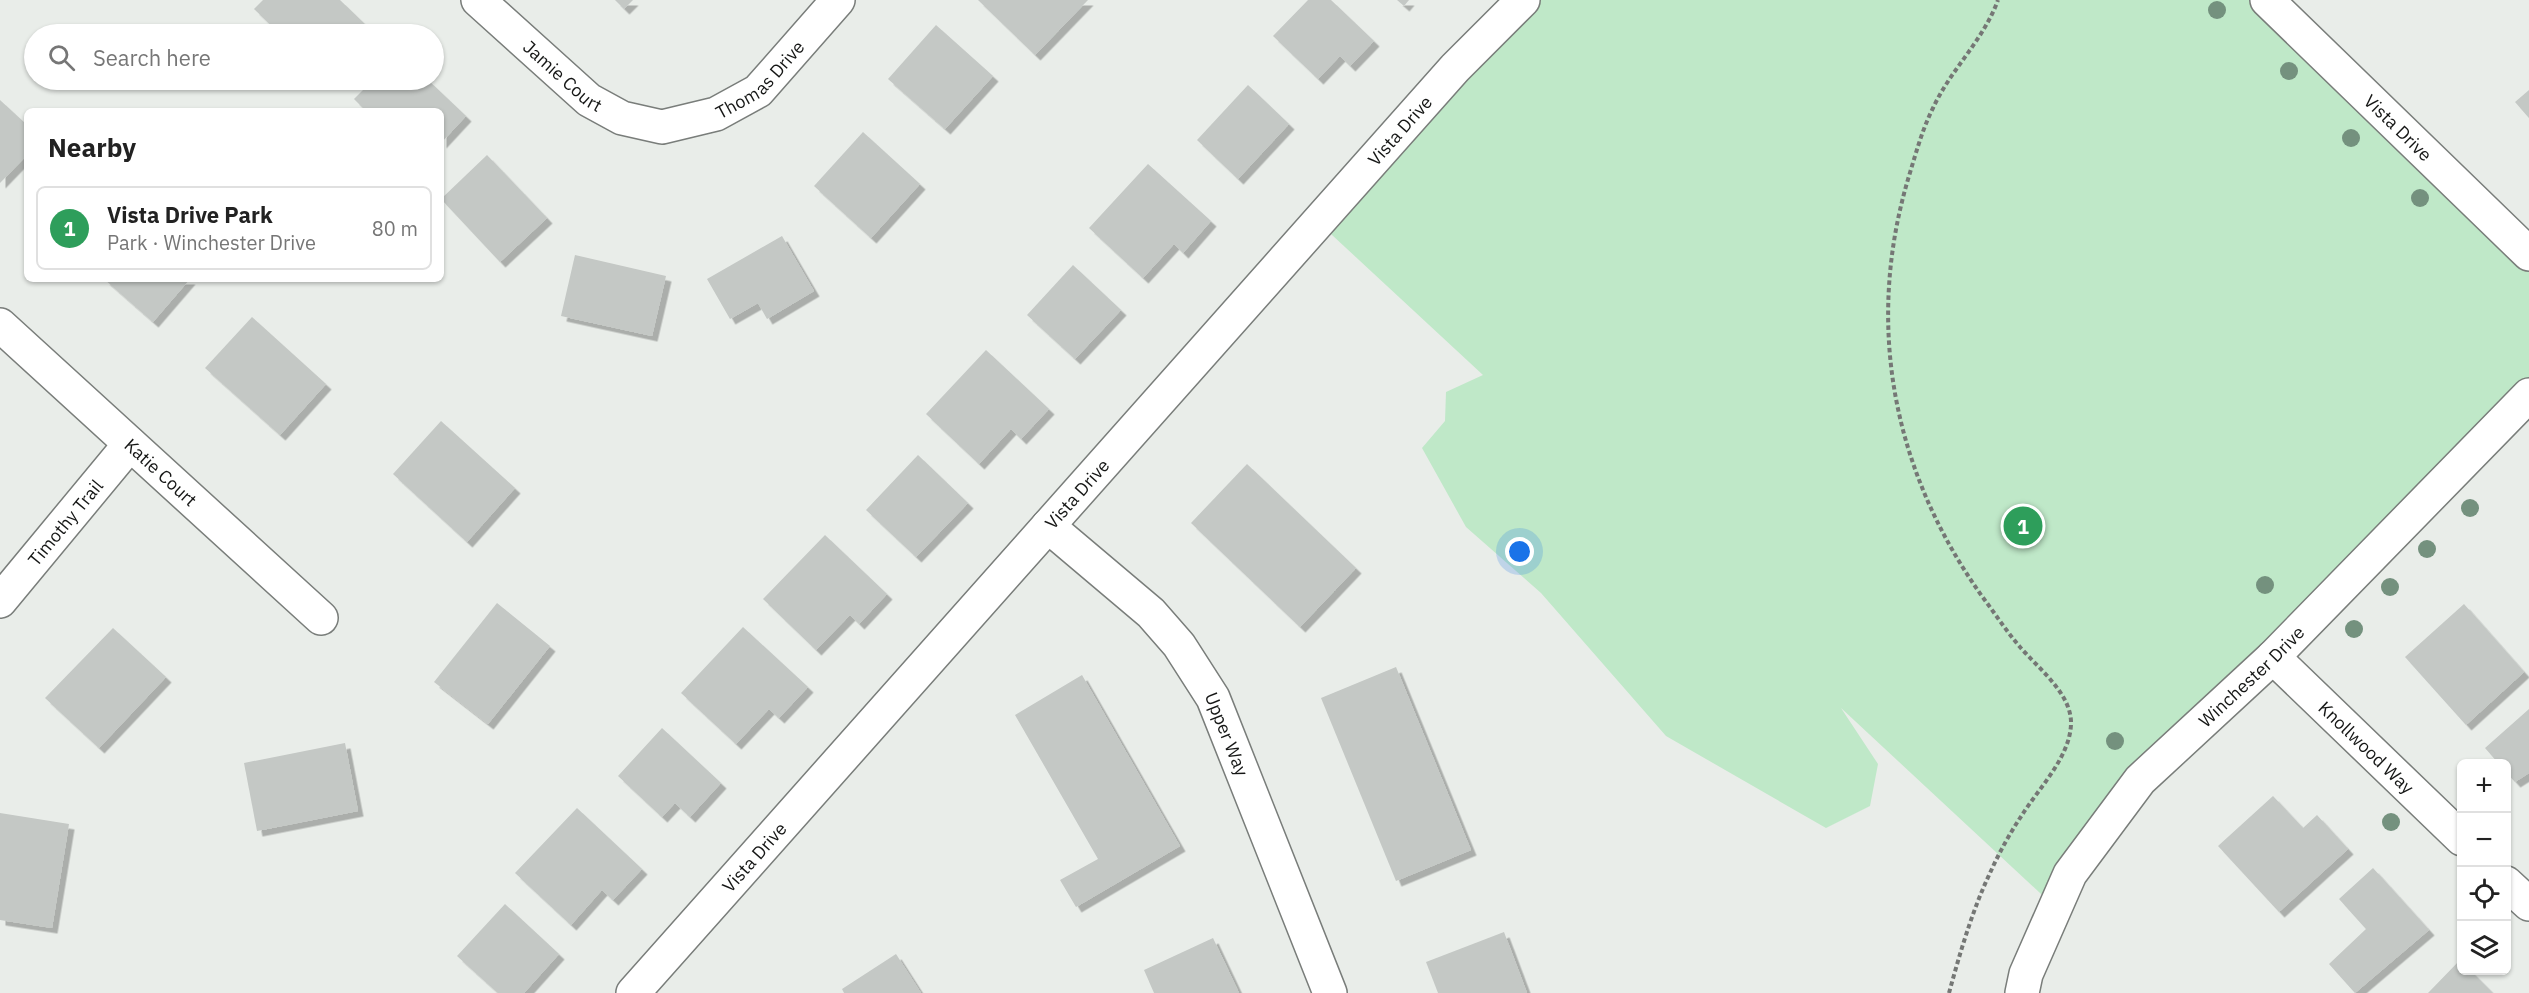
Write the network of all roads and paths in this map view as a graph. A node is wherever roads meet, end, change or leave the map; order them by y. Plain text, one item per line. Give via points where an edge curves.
1 (478, 0) edge
2 (838, 0) edge
3 (1523, 0) edge
4 (1998, 0) edge
5 (2266, 0) edge
6 (662, 127) joint
7 (2529, 254) edge
8 (0, 325) edge
9 (2529, 395) edge
10 (130, 444) junction
11 (1048, 526) junction
12 (0, 601) edge
13 (321, 618) dead end
14 (2273, 657) junction
15 (2457, 834) edge
16 (2511, 888) edge
17 (2529, 904) edge
18 (645, 989) edge
19 (1330, 993) edge
20 (1949, 993) edge
21 (2022, 993) edge

1 - 6 street, Jamie Court via 589,100 622,118
2 - 6 street, Thomas Drive via 758,91 716,114
3 - 11 street, Vista Drive via 1455,68
4 - 20 path via 1979,42 1934,106 1900,205 1886,293 1890,372 1910,456 1944,537 1996,616 2057,689 2071,722 2062,753 2019,818 1989,874
5 - 7 street, Vista Drive
8 - 10 street, Katie Court
9 - 14 street, Winchester Drive
10 - 12 street, Timothy Trail
10 - 13 street, Katie Court
11 - 18 street, Vista Drive
11 - 19 street, Upper Way via 1151,613 1179,645 1213,698
14 - 15 street, Knollwood Way
14 - 21 street, Winchester Drive via 2140,780 2070,874 2026,974
16 - 17 street

